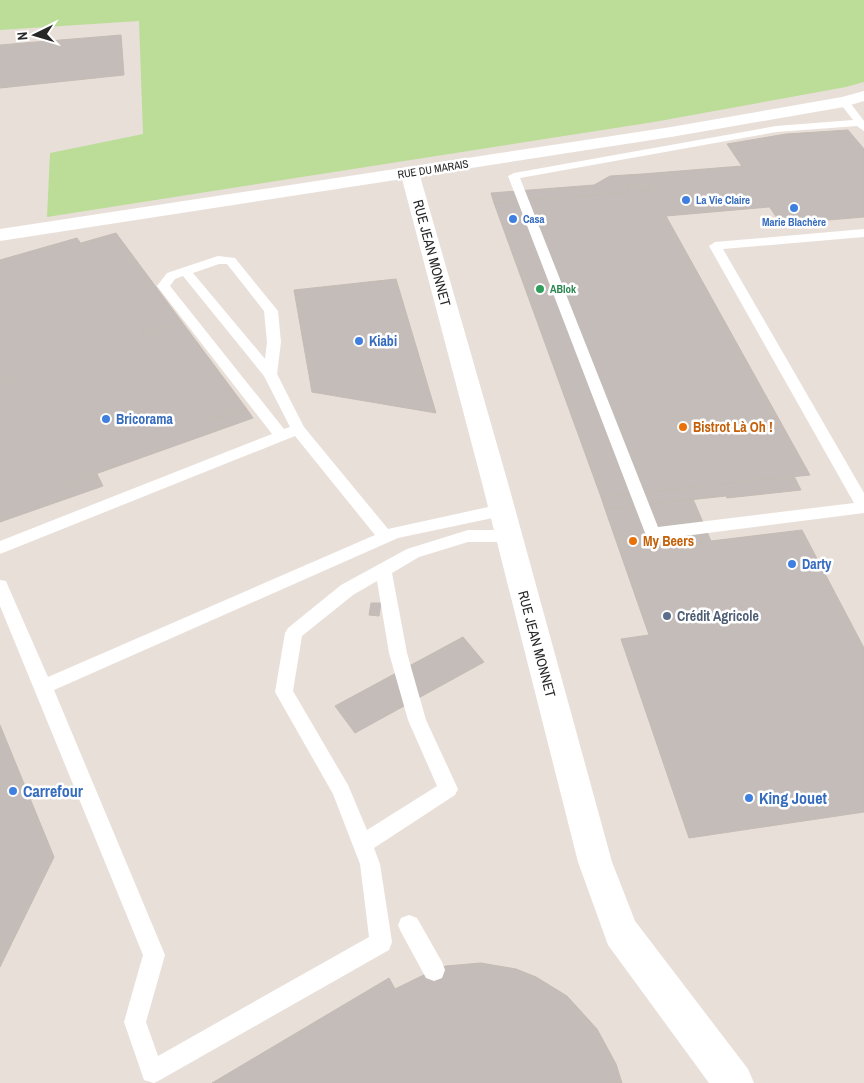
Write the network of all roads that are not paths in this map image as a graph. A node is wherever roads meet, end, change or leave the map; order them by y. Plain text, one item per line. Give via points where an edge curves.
1 (864, 96) edge
2 (844, 102) junction
3 (861, 125) edge
4 (410, 172) junction
5 (864, 233) edge
6 (0, 235) edge
7 (185, 271) junction
8 (270, 374) junction
9 (298, 429) junction
10 (282, 436) junction
11 (864, 507) edge
12 (505, 523) junction
13 (386, 537) junction
14 (0, 548) edge
15 (383, 570) junction
16 (0, 586) edge
17 (43, 686) junction
18 (362, 844) junction
19 (409, 925) dead end
20 (434, 970) dead end
21 (154, 1078) edge
22 (734, 1083) edge

1 - 2 street, RUE DU MARAIS
2 - 3 lane
2 - 4 street, RUE DU MARAIS
3 - 11 lane via 776,129 514,176 653,534
4 - 6 street, RUE DU MARAIS
4 - 12 street, RUE JEAN MONNET
5 - 11 lane via 715,246
7 - 8 lane
7 - 8 lane via 218,260 231,261 270,311 274,342
7 - 10 lane via 171,276 163,286
8 - 9 lane
9 - 10 lane
9 - 13 lane
10 - 14 lane
12 - 13 lane via 394,533
12 - 15 lane via 413,553
12 - 22 street, RUE JEAN MONNET via 596,862 621,932
13 - 17 lane
15 - 18 lane via 398,653 417,720 448,788
15 - 18 lane via 347,590 294,633 284,692 341,791
16 - 17 lane
17 - 21 lane via 154,955 136,1022
18 - 21 lane via 370,864 381,942
19 - 20 lane

